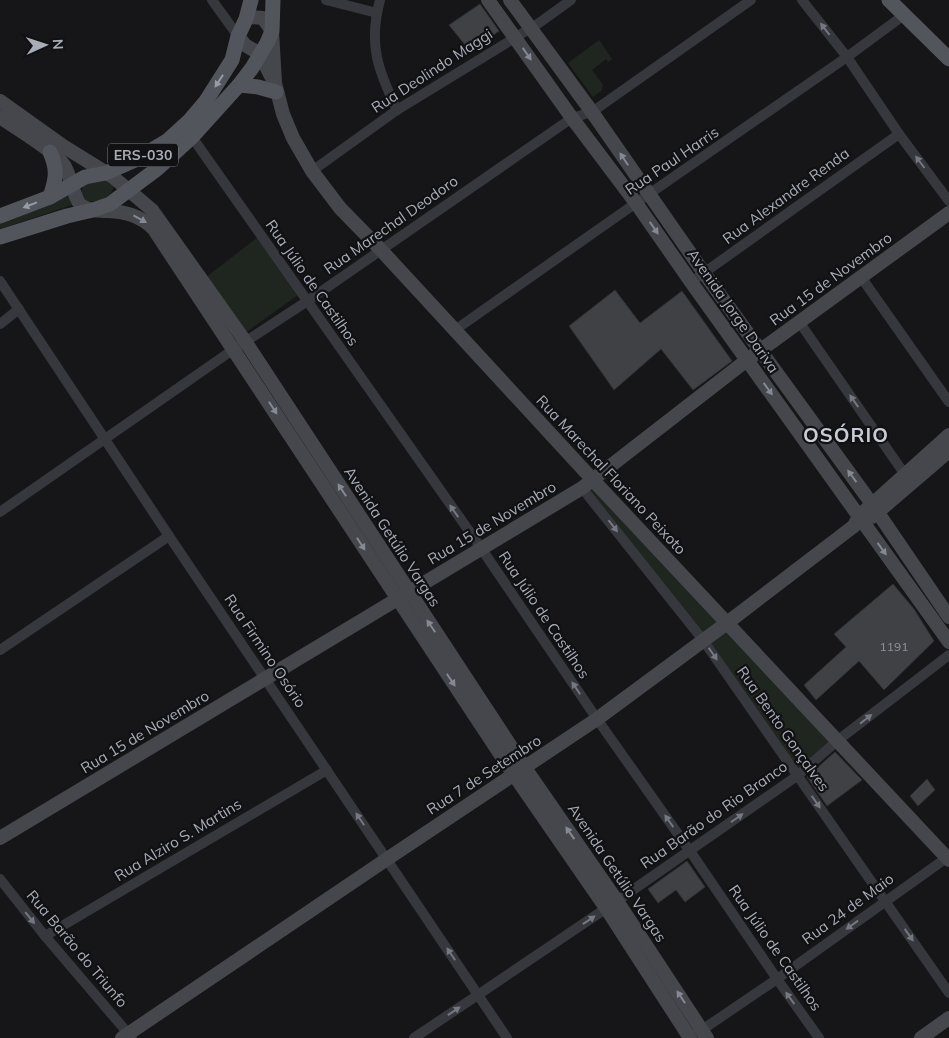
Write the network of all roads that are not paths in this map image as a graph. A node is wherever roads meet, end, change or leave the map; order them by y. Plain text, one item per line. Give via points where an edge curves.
1 (212, 0) edge
2 (251, 0) edge
3 (273, 0) edge
4 (326, 0) edge
5 (380, 0) edge
6 (488, 0) edge
7 (510, 0) edge
8 (571, 0) edge
9 (751, 0) edge
10 (802, 0) edge
11 (890, 0) edge
12 (376, 13) junction
13 (904, 15) junction
14 (246, 18) junction
15 (227, 21) junction
16 (530, 28) junction
17 (272, 31) junction
18 (238, 36) junction
19 (515, 36) junction
20 (260, 54) junction
21 (847, 57) junction
22 (949, 59) edge
23 (556, 64) junction
24 (542, 75) junction
25 (239, 85) junction
26 (276, 88) junction
27 (0, 101) edge
28 (397, 110) junction
29 (592, 112) junction
30 (0, 117) edge
31 (572, 118) junction
32 (899, 134) junction
33 (192, 137) junction
34 (50, 152) junction
35 (312, 171) junction
36 (106, 173) junction
37 (73, 184) junction
38 (129, 190) junction
39 (649, 195) junction
40 (50, 197) junction
41 (949, 201) edge
42 (636, 202) junction
43 (93, 210) junction
44 (949, 214) edge
45 (0, 216) edge
46 (0, 237) edge
47 (381, 250) junction
48 (182, 261) junction
49 (704, 273) junction
50 (861, 278) junction
51 (0, 281) edge
52 (691, 282) junction
53 (306, 302) junction
54 (19, 309) junction
55 (0, 324) edge
56 (800, 324) junction
57 (455, 330) junction
58 (239, 345) junction
59 (761, 351) junction
60 (748, 360) junction
61 (949, 402) edge
62 (949, 435) edge
63 (105, 439) junction
64 (949, 451) edge
65 (909, 479) junction
66 (588, 484) junction
67 (874, 508) junction
68 (0, 512) edge
69 (859, 522) junction
70 (169, 536) junction
71 (480, 548) junction
72 (403, 596) junction
73 (949, 617) edge
74 (727, 623) junction
75 (702, 640) junction
76 (949, 642) edge
77 (0, 650) edge
78 (949, 654) edge
79 (265, 678) junction
80 (597, 719) junction
81 (837, 741) junction
82 (327, 770) junction
83 (520, 772) junction
84 (797, 776) junction
85 (0, 838) edge
86 (690, 851) junction
87 (948, 858) edge
88 (387, 859) junction
89 (0, 880) edge
90 (885, 901) junction
91 (612, 904) junction
92 (45, 936) junction
93 (777, 979) junction
94 (949, 993) edge
95 (478, 995) junction
96 (949, 1018) edge
97 (128, 1036) edge
98 (698, 1036) edge
99 (414, 1038) edge
100 (507, 1038) edge
101 (819, 1038) edge
102 (921, 1038) edge

1 - 15 street
2 - 14 main road, ERS-030
3 - 17 main road, ERS-030
4 - 12 street
5 - 12 street
6 - 19 street, Avenida Jorge Dariva
7 - 16 street, Avenida Jorge Dariva
8 - 16 street, Rua Deolindo Maggi
9 - 29 street, Rua Marechal Deodoro
21 -> 10 street
11 - 13 main road
12 - 28 street via 377,62
13 - 21 street, Rua Paul Harris
13 - 22 main road
14 - 15 street
14 - 17 street via 263,18
14 - 18 main road, ERS-030
15 - 18 street
16 - 19 street, Rua Deolindo Maggi
16 - 23 street, Avenida Jorge Dariva
17 - 20 main road, ERS-030
17 - 26 street
18 - 20 street via 245,45
18 -> 36 main road, ERS-030 via 232,60 189,121 166,141
19 -> 24 street, Avenida Jorge Dariva
19 - 28 street, Rua Deolindo Maggi
20 - 25 main road, ERS-030
20 - 26 street
21 - 32 street
21 - 39 street, Rua Paul Harris
23 - 24 street
23 - 29 street, Avenida Jorge Dariva
24 - 31 street, Avenida Jorge Dariva
25 - 26 main road
25 - 33 main road, ERS-030
26 - 35 street, Rua Marechal Floriano Peixoto via 293,138
27 - 36 street, Avenida Getúlio Vargas
28 - 35 street, Rua Deolindo Maggi
29 - 31 street, Rua Marechal Deodoro
39 -> 29 street, Avenida Jorge Dariva
30 - 34 street
31 - 42 street, Avenida Jorge Dariva
31 - 47 street, Rua Marechal Deodoro
41 -> 32 street
32 - 49 street, Rua Alexandre Renda
33 - 38 main road, ERS-030
33 - 53 street, Rua Júlio de Castilhos
34 - 37 street via 64,165
34 - 40 main road via 56,176
35 - 47 street, Rua Marechal Floriano Peixoto via 340,208
36 - 37 main road, ERS-030 via 85,177
36 - 38 street, Avenida Getúlio Vargas
37 - 40 main road, ERS-030
37 - 43 street via 78,202
38 - 43 main road, ERS-030 via 110,204
38 - 48 street, Avenida Getúlio Vargas via 152,210
39 - 42 street, Rua Paul Harris
39 - 49 street, Avenida Jorge Dariva
40 -> 45 main road, ERS-030
42 -> 52 street, Avenida Jorge Dariva
42 - 57 street, Rua Paul Harris
43 - 46 main road, ERS-030
43 -> 48 street, Avenida Getúlio Vargas via 130,214 143,219
44 - 50 street, Rua 15 de Novembro
47 - 53 street, Rua Marechal Deodoro
47 - 57 street, Rua Marechal Floriano Peixoto
48 - 58 street, Avenida Getúlio Vargas
49 - 52 street, Rua Alexandre Renda
49 - 59 street, Avenida Jorge Dariva
50 - 56 street, Rua 15 de Novembro
50 - 61 street
51 - 54 street, Rua Firmino Osório
52 - 60 street, Avenida Jorge Dariva
53 - 58 street, Rua Marechal Deodoro
71 -> 53 street, Rua Júlio de Castilhos
54 - 55 street
54 - 63 street, Rua Firmino Osório
56 - 59 street, Rua 15 de Novembro
65 -> 56 street
57 - 66 street, Rua Marechal Floriano Peixoto
58 - 63 street, Rua Marechal Deodoro
58 - 72 street, Avenida Getúlio Vargas
59 - 60 street, Rua 15 de Novembro
67 -> 59 street, Avenida Jorge Dariva
60 - 66 street, Rua 15 de Novembro
60 -> 69 street, Avenida Jorge Dariva
62 - 65 street, Rua 7 de Setembro
63 - 68 street, Rua Marechal Deodoro
63 - 70 street, Rua Firmino Osório
64 - 65 street, Rua 7 de Setembro
65 - 67 street, Rua 7 de Setembro
66 - 71 street, Rua 15 de Novembro
66 - 74 street, Rua Marechal Floriano Peixoto
66 -> 75 street, Rua Bento Gonçalves
67 - 69 street, Rua 7 de Setembro
67 - 73 street, Avenida Jorge Dariva
69 - 74 street, Rua 7 de Setembro
69 -> 76 street, Avenida Jorge Dariva
70 - 77 street
70 - 79 street, Rua Firmino Osório
71 - 72 street, Rua 15 de Novembro
80 -> 71 street, Rua Júlio de Castilhos
72 - 79 street, Rua 15 de Novembro
72 - 83 street, Avenida Getúlio Vargas
74 - 75 street, Rua 7 de Setembro
74 - 81 street, Rua Marechal Floriano Peixoto
75 - 80 street, Rua 7 de Setembro
75 -> 84 street, Rua Bento Gonçalves
81 -> 78 street, Rua Barão do Rio Branco
79 - 82 street, Rua Firmino Osório
79 - 85 street, Rua 15 de Novembro
80 - 83 street, Rua 7 de Setembro
86 -> 80 street, Rua Júlio de Castilhos
81 - 84 street, Rua Barão do Rio Branco
81 - 87 street, Rua Marechal Floriano Peixoto
88 -> 82 street, Rua Firmino Osório
82 - 92 street, Rua Alziro S. Martins
83 - 88 street, Rua 7 de Setembro
83 - 91 street, Avenida Getúlio Vargas
86 -> 84 street, Rua Barão do Rio Branco
84 -> 90 street, Rua Bento Gonçalves
86 - 91 street, Rua Barão do Rio Branco
86 - 93 street, Rua Júlio de Castilhos
87 - 90 street, Rua 24 de Maio
95 -> 88 street, Rua Firmino Osório
88 - 97 street, Rua 7 de Setembro
89 -> 92 street, Rua Barão do Triunfo
90 -> 93 street, Rua 24 de Maio
90 -> 94 street, Rua Bento Gonçalves
95 -> 91 street, Rua Barão do Rio Branco
91 - 98 street, Avenida Getúlio Vargas
92 - 97 street, Rua Barão do Triunfo
93 - 98 street, Rua 24 de Maio
101 -> 93 street, Rua Júlio de Castilhos
99 -> 95 street, Rua Barão do Rio Branco
95 - 100 street, Rua Firmino Osório
96 - 102 street

